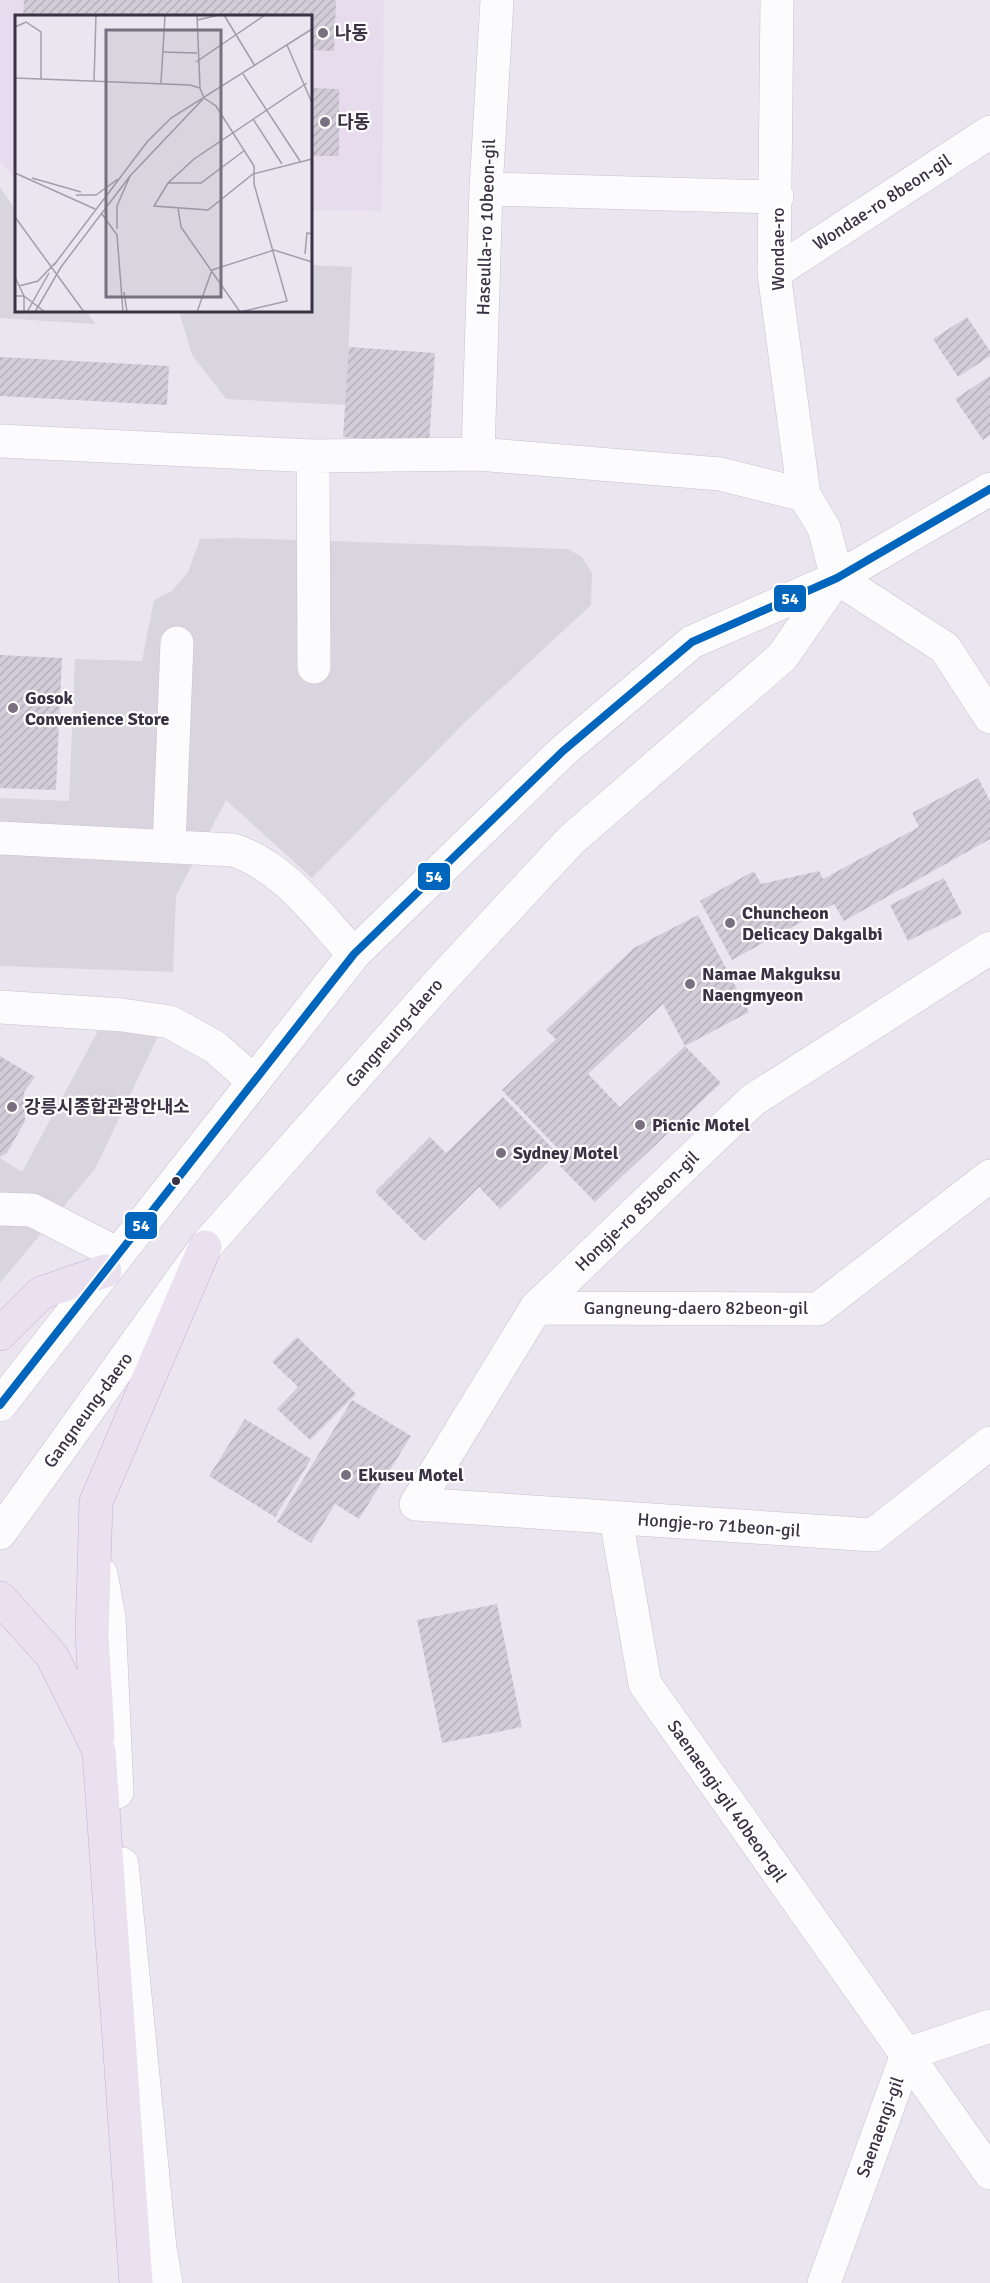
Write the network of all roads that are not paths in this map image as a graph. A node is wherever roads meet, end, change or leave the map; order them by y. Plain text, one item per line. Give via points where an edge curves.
1 (497, 0) edge
2 (777, 0) edge
3 (990, 132) edge
4 (486, 189) junction
5 (777, 197) junction
6 (774, 273) junction
7 (0, 441) edge
8 (478, 454) junction
9 (313, 456) junction
10 (990, 489) edge
11 (804, 495) junction
12 (837, 578) junction
13 (177, 643) dead end
14 (314, 667) dead end
15 (990, 717) edge
16 (0, 838) edge
17 (169, 846) junction
18 (990, 948) edge
19 (354, 954) junction
20 (0, 1007) edge
21 (253, 1081) junction
22 (990, 1176) edge
23 (0, 1209) edge
24 (205, 1247) junction
25 (111, 1262) junction
26 (536, 1308) junction
27 (0, 1334) edge
28 (0, 1405) edge
29 (990, 1443) edge
30 (416, 1504) joint
31 (616, 1519) junction
32 (0, 1533) edge
33 (95, 1537) junction
34 (0, 1598) edge
35 (99, 1751) junction
36 (990, 2026) edge
37 (906, 2054) junction
38 (990, 2174) edge
39 (136, 2283) edge
40 (166, 2283) edge
41 (824, 2283) edge

1 - 4 street, Haseulla-ro 10beon-gil
2 - 5 street, Wondae-ro
3 - 6 street, Wondae-ro 8beon-gil
4 - 5 street
4 - 8 street, Haseulla-ro 10beon-gil
5 - 6 street, Wondae-ro
6 - 11 street, Wondae-ro
7 - 9 street
8 - 9 street
8 - 11 street via 720,474
9 - 14 street
10 - 12 street, Gangneung-daero
11 - 12 street via 824,528
12 - 15 street via 945,648
12 - 19 street, Gangneung-daero via 692,642 563,751
12 - 24 street, Gangneung-daero via 782,657 571,840
13 - 17 street
16 - 17 street
17 - 19 street via 233,850 254,857 272,868
18 - 26 street, Hongje-ro 85beon-gil via 753,1100
19 - 21 street, Gangneung-daero
20 - 21 street via 170,1022 215,1047
21 - 25 street, Gangneung-daero
22 - 26 street, Gangneung-daero 82beon-gil via 818,1309
23 - 25 street via 32,1210
24 - 32 street, Gangneung-daero
24 - 33 main road via 96,1502
25 - 27 main road via 40,1293
25 - 28 street, Gangneung-daero
26 - 30 street, Hongje-ro 85beon-gil
29 - 31 street, Hongje-ro 71beon-gil via 873,1535
30 - 31 street, Hongje-ro 71beon-gil
31 - 37 street, Saenaengi-gil 40beon-gil via 645,1684
33 - 35 main road via 92,1635
33 - 40 street via 109,1617 118,1823
34 - 35 main road via 52,1656
35 - 39 main road
36 - 37 street, Saenaengi-gil
37 - 38 street, Saenaengi-gil 40beon-gil
37 - 41 street, Saenaengi-gil

